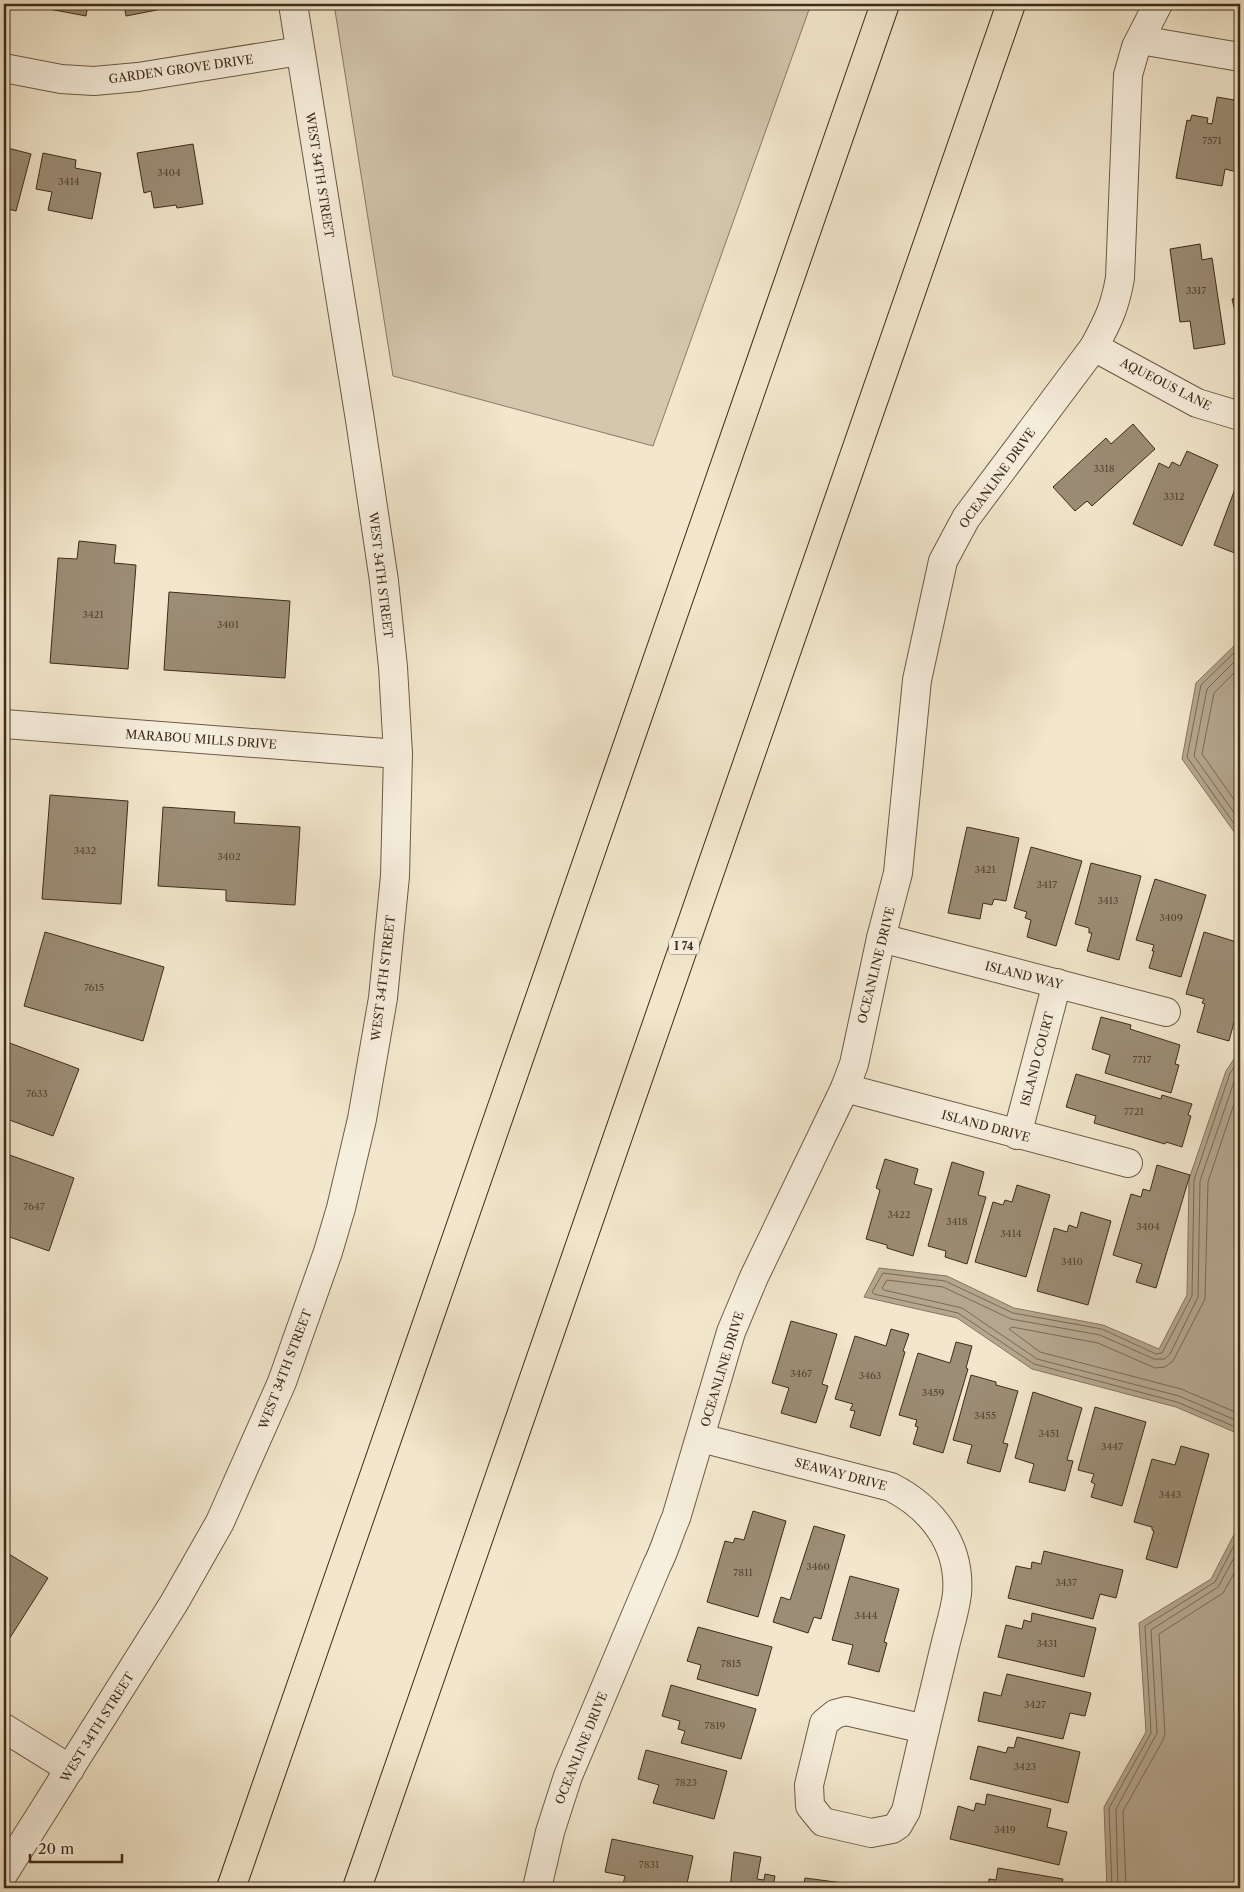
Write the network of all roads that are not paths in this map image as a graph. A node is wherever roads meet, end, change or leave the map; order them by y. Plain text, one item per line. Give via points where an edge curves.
1 (293, 4) edge
2 (885, 4) edge
3 (1011, 4) edge
4 (1158, 4) edge
5 (1140, 40) junction
6 (300, 51) junction
7 (1240, 57) edge
8 (4, 68) edge
9 (1094, 347) junction
10 (1240, 416) edge
11 (4, 724) edge
12 (398, 754) junction
13 (881, 938) junction
14 (1057, 983) junction
15 (1166, 1012) dead end
16 (845, 1088) junction
17 (1017, 1135) junction
18 (1128, 1163) dead end
19 (700, 1438) junction
20 (4, 1728) edge
21 (925, 1729) junction
22 (70, 1769) junction
23 (4, 1873) edge
24 (231, 1888) edge
25 (356, 1888) edge
26 (537, 1888) edge

1 - 6 street, WEST 34TH STREET
2 - 24 highway
3 - 25 highway, I 74
4 - 5 street, OCEANLINE DRIVE
5 - 7 street
5 - 9 street, OCEANLINE DRIVE via 1128,75 1120,278 1111,315
6 - 8 street, GARDEN GROVE DRIVE via 94,81 61,79
6 - 12 street, WEST 34TH STREET via 384,581
9 - 10 street, AQUEOUS LANE via 1198,403
9 - 13 street, OCEANLINE DRIVE via 966,518 943,561 917,680 898,873
11 - 12 street, MARABOU MILLS DRIVE
12 - 22 street, WEST 34TH STREET via 395,876 383,998 362,1119 328,1252 282,1382 220,1522 159,1629
13 - 14 street, ISLAND WAY
13 - 16 street, OCEANLINE DRIVE via 854,1064
14 - 15 street, ISLAND WAY
14 - 17 street, ISLAND COURT
16 - 17 street, ISLAND DRIVE
16 - 19 street, OCEANLINE DRIVE via 734,1323
17 - 18 street, ISLAND DRIVE
19 - 21 street, SEAWAY DRIVE via 891,1487 916,1502 938,1524 955,1565 957,1594
19 - 26 street, OCEANLINE DRIVE via 664,1551 564,1785
20 - 22 street
21 - 21 street, SEAWAY DRIVE via 906,1811 898,1825 872,1833 823,1822 810,1806 809,1785 824,1723 835,1714 851,1712
22 - 23 street, WEST 34TH STREET

